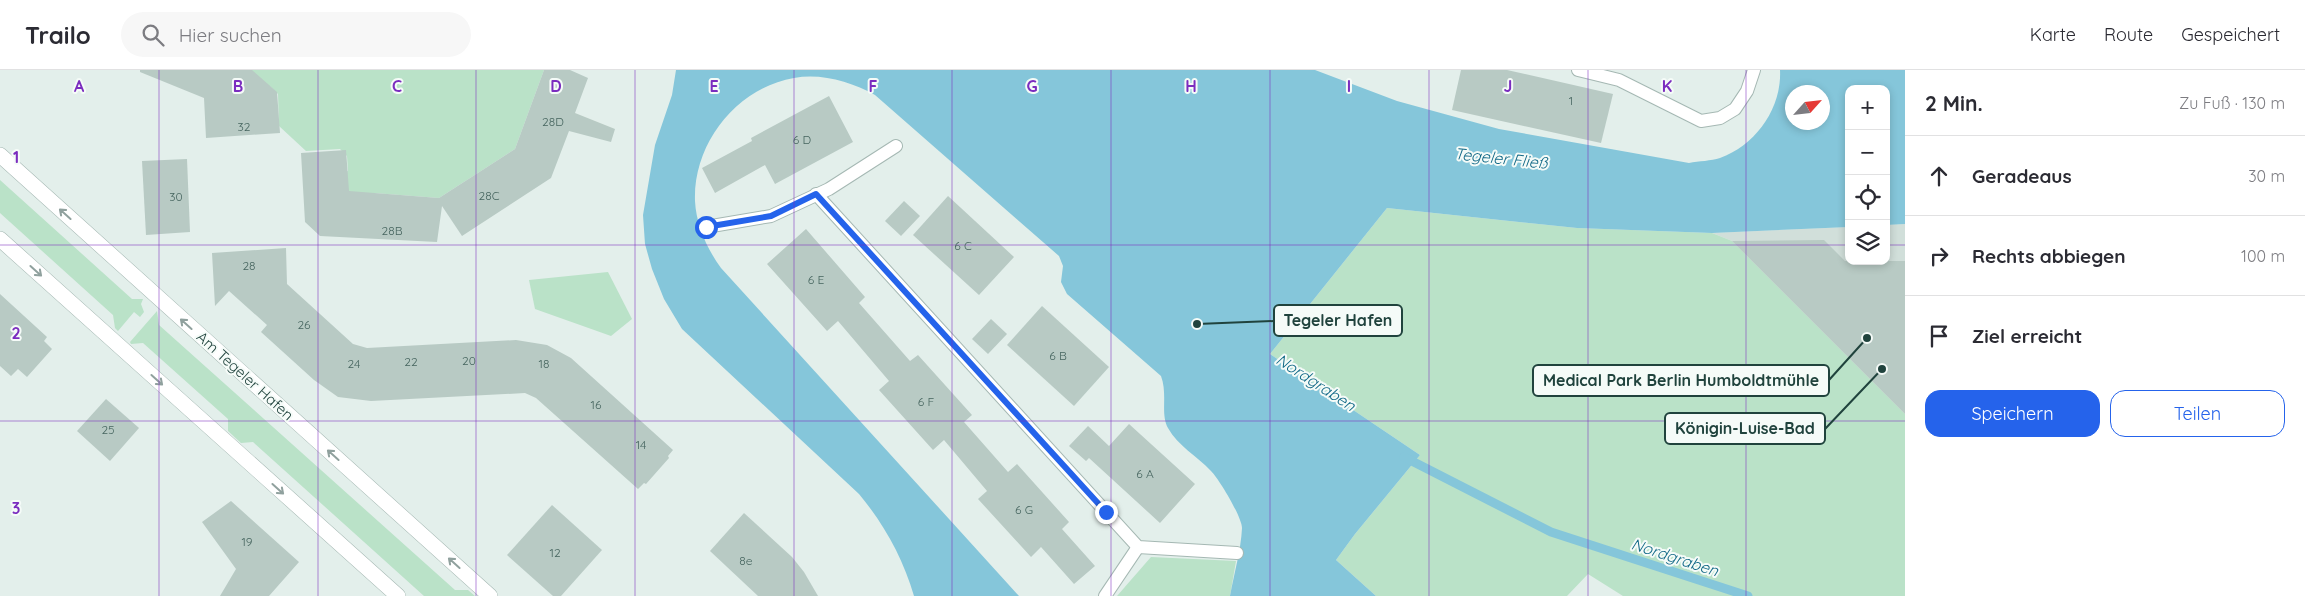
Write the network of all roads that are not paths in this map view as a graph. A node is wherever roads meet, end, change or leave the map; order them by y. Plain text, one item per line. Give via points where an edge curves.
1 (1578, 70) edge
2 (1754, 70) edge
3 (896, 146) dead end
4 (0, 155) edge
5 (816, 194) junction
6 (706, 227) dead end
7 (0, 238) edge
8 (1138, 547) junction
9 (1237, 552) dead end
10 (398, 596) edge
11 (490, 596) edge
12 (1105, 596) edge

1 - 2 lane via 1619,80 1701,121 1720,118 1735,109 1747,91
3 - 5 lane
11 -> 4 street, Am Tegeler Hafen
5 - 6 lane via 771,216
5 - 8 lane
7 -> 10 street
8 - 9 lane
8 - 12 lane

